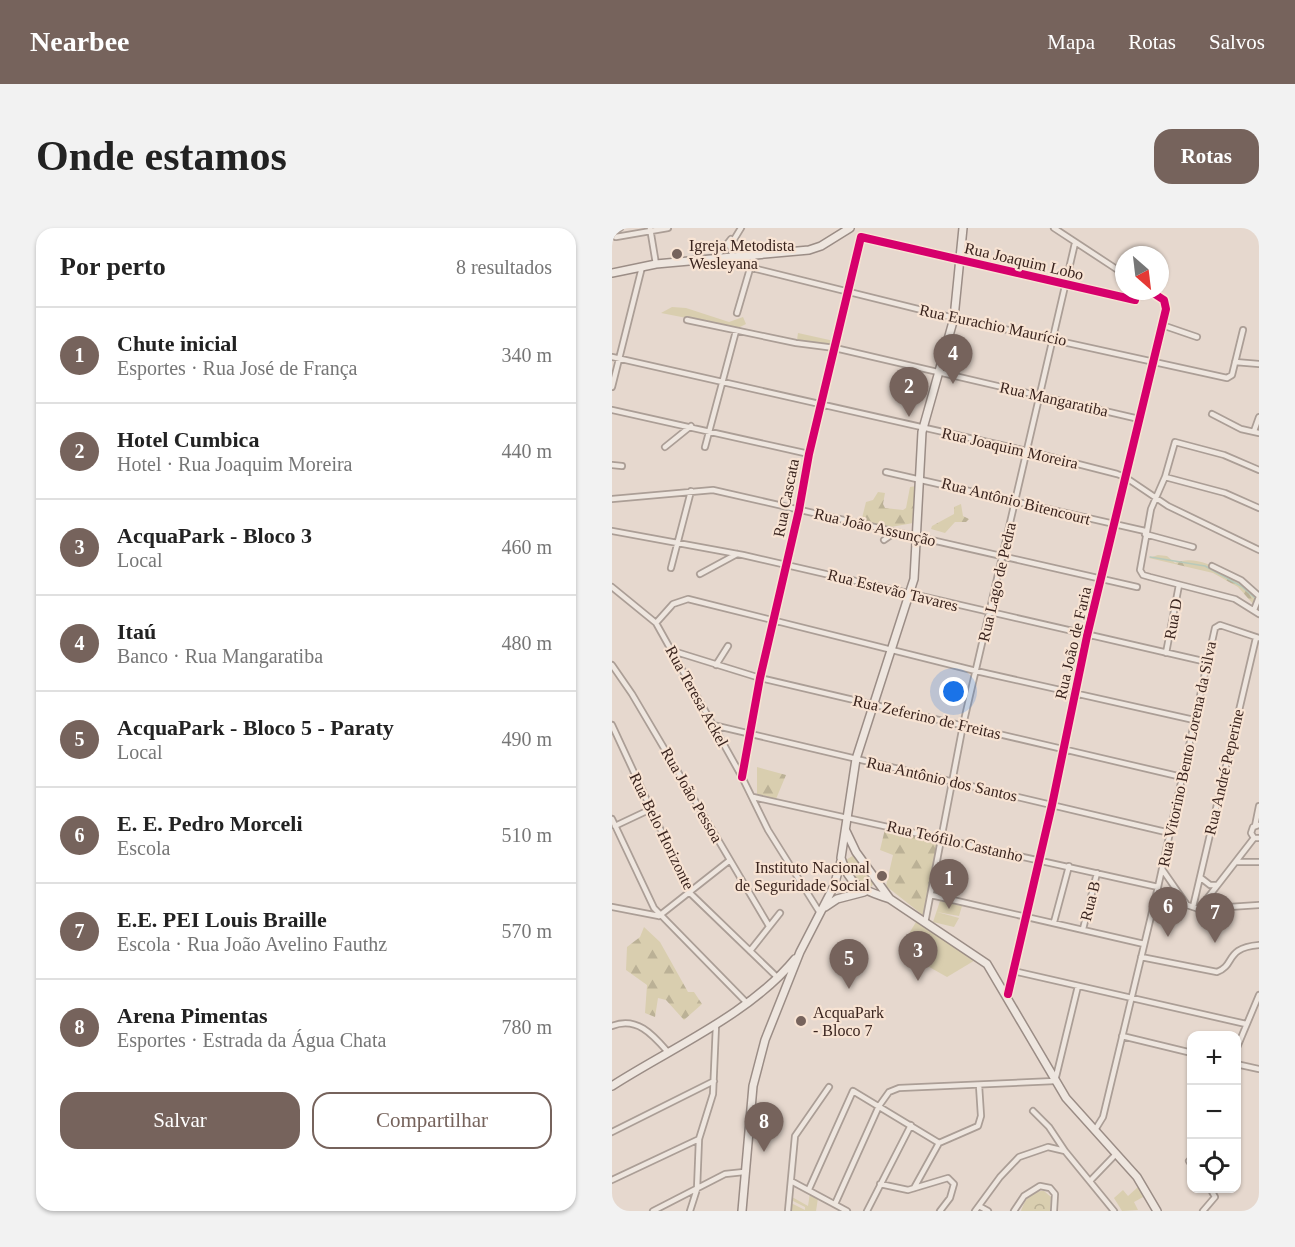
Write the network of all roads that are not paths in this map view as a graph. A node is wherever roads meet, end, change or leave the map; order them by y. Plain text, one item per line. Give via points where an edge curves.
1 (620, 228) edge
2 (668, 228) edge
3 (741, 228) edge
4 (850, 228) edge
5 (963, 228) edge
6 (1054, 228) edge
7 (651, 229) edge
8 (612, 232) edge
9 (616, 237) dead end
10 (734, 238) junction
11 (873, 239) joint
12 (1075, 243) junction
13 (754, 255) junction
14 (733, 257) junction
15 (716, 259) junction
16 (960, 260) junction
17 (656, 264) junction
18 (642, 266) junction
19 (1115, 268) edge
20 (750, 269) junction
21 (612, 273) edge
22 (1066, 283) junction
23 (847, 292) junction
24 (1115, 295) edge
25 (1164, 300) edge
26 (737, 313) dead end
27 (954, 318) junction
28 (687, 320) dead end
29 (1162, 325) junction
30 (1243, 330) dead end
31 (736, 331) junction
32 (1197, 337) dead end
33 (1053, 339) junction
34 (835, 348) junction
35 (612, 357) edge
36 (619, 359) junction
37 (1152, 360) junction
38 (1235, 362) junction
39 (1259, 364) edge
40 (938, 371) junction
41 (724, 383) junction
42 (612, 387) edge
43 (1040, 395) junction
44 (821, 405) junction
45 (612, 410) edge
46 (1212, 414) dead end
47 (1259, 417) edge
48 (1139, 419) junction
49 (691, 426) junction
50 (922, 427) junction
51 (710, 431) junction
52 (1257, 431) edge
53 (664, 447) dead end
54 (705, 447) dead end
55 (1027, 451) junction
56 (809, 454) junction
57 (612, 465) edge
58 (622, 466) dead end
59 (1259, 470) edge
60 (886, 472) dead end
61 (918, 477) junction
62 (1125, 477) junction
63 (1165, 477) junction
64 (692, 491) junction
65 (612, 499) edge
66 (1154, 499) junction
67 (1015, 501) junction
68 (1259, 508) edge
69 (799, 510) junction
70 (1115, 525) junction
71 (612, 531) edge
72 (1145, 532) junction
73 (894, 533) junction
74 (918, 537) junction
75 (884, 540) dead end
76 (677, 543) junction
77 (1193, 547) dead end
78 (1259, 550) edge
79 (737, 554) junction
80 (1003, 556) junction
81 (786, 565) junction
82 (1212, 566) dead end
83 (671, 568) dead end
84 (700, 574) dead end
85 (1102, 579) junction
86 (1179, 585) junction
87 (1137, 587) dead end
88 (612, 588) edge
89 (619, 594) junction
90 (910, 594) junction
91 (612, 596) edge
92 (1259, 596) edge
93 (1257, 612) edge
94 (990, 614) junction
95 (772, 621) junction
96 (656, 623) junction
97 (1087, 636) junction
98 (1257, 638) edge
99 (728, 646) dead end
100 (892, 649) junction
101 (673, 651) junction
102 (1166, 653) junction
103 (1207, 662) junction
104 (612, 665) edge
105 (716, 665) junction
106 (976, 671) junction
107 (760, 678) junction
108 (1076, 693) junction
109 (873, 704) junction
110 (1194, 720) junction
111 (713, 725) junction
112 (963, 725) junction
113 (612, 726) edge
114 (749, 732) junction
115 (1063, 749) junction
116 (856, 759) junction
117 (742, 777) junction
118 (1182, 777) junction
119 (951, 780) junction
120 (753, 797) junction
121 (1052, 805) junction
122 (1259, 806) edge
123 (651, 810) junction
124 (847, 816) junction
125 (613, 824) edge
126 (1257, 825) edge
127 (846, 831) junction
128 (1170, 833) junction
129 (1256, 838) edge
130 (941, 839) junction
131 (856, 852) junction
132 (841, 858) junction
133 (1038, 859) junction
134 (730, 860) junction
135 (1238, 862) junction
136 (1259, 862) edge
137 (1069, 866) junction
138 (1162, 868) junction
139 (1097, 873) junction
140 (1201, 878) junction
141 (878, 884) junction
142 (1217, 885) junction
143 (1158, 887) junction
144 (866, 892) junction
145 (690, 893) junction
146 (931, 895) junction
147 (890, 899) junction
148 (1259, 905) edge
149 (612, 907) edge
150 (1196, 908) junction
151 (822, 910) junction
152 (780, 913) dead end
153 (659, 916) junction
154 (1024, 916) junction
155 (1054, 922) junction
156 (925, 923) junction
157 (769, 926) junction
158 (1083, 928) junction
159 (1144, 944) junction
160 (1259, 945) edge
161 (750, 951) junction
162 (800, 952) junction
163 (1141, 957) junction
164 (1013, 970) junction
165 (778, 978) junction
166 (1078, 986) junction
167 (1008, 994) junction
168 (1259, 994) edge
169 (1131, 998) junction
170 (746, 1002) junction
171 (716, 1023) junction
172 (1246, 1024) junction
173 (612, 1026) edge
174 (1122, 1036) junction
175 (1241, 1037) edge
176 (668, 1052) junction
177 (1187, 1052) edge
178 (1241, 1065) edge
179 (1259, 1069) edge
180 (714, 1081) junction
181 (1055, 1081) junction
182 (979, 1085) junction
183 (612, 1086) edge
184 (829, 1087) dead end
185 (879, 1106) junction
186 (1033, 1111) dead end
187 (612, 1123) edge
188 (911, 1125) junction
189 (1095, 1130) junction
190 (613, 1133) edge
191 (699, 1139) junction
192 (939, 1143) junction
193 (1065, 1151) junction
194 (1116, 1154) junction
195 (744, 1172) junction
196 (612, 1180) edge
197 (1091, 1180) junction
198 (791, 1181) junction
199 (880, 1184) junction
200 (914, 1188) junction
201 (697, 1189) junction
202 (809, 1189) junction
203 (1213, 1193) edge
204 (835, 1204) junction
205 (977, 1208) edge
206 (653, 1211) edge
207 (690, 1211) edge
208 (742, 1211) edge
209 (788, 1211) edge
210 (847, 1211) edge
211 (867, 1211) edge
212 (939, 1211) edge
213 (987, 1211) edge
214 (1014, 1211) edge
215 (1054, 1211) edge
216 (1114, 1211) edge
217 (1158, 1211) edge
218 (1203, 1211) edge

1 - 8 street
2 - 7 street
3 - 10 street
4 - 13 main road via 815,248
5 - 16 main road
6 - 12 street
7 - 9 street
7 - 17 street
10 - 14 street via 729,249
10 - 15 street
11 - 16 street, Rua Joaquim Lobo
11 - 23 street, Rua Cascata via 861,237
12 - 19 street
12 - 22 street, Rua Lago de Pedra
13 - 14 main road
13 - 20 street
14 - 15 main road
15 - 17 main road
15 - 20 street, Rua Eurachio Maurício
16 - 22 street, Rua Joaquim Lobo
16 - 27 main road
17 - 18 main road
18 - 21 main road
18 - 36 street
20 - 23 street, Rua Eurachio Maurício
20 - 26 street
22 - 24 street, Rua Joaquim Lobo
22 - 33 street, Rua Lago de Pedra
23 - 27 street, Rua Eurachio Maurício
23 - 34 street, Rua Cascata
25 - 29 street, Rua João de Faria via 1167,307
27 - 33 street, Rua Eurachio Maurício
27 - 40 main road
28 - 31 street, Rua Mangaratiba
29 - 32 street
29 - 37 street, Rua João de Faria
30 - 38 street
31 - 34 street, Rua Mangaratiba
31 - 41 street
33 - 37 street, Rua Eurachio Maurício
33 - 43 street, Rua Lago de Pedra
34 - 40 street, Rua Mangaratiba
34 - 44 street, Rua Cascata
35 - 36 street, Rua Joaquim Moreira
36 - 41 street, Rua Joaquim Moreira
36 - 42 street
37 - 38 street, Rua Eurachio Maurício via 1227,378 1232,375
37 - 48 street, Rua João de Faria
38 - 39 street
40 - 43 street, Rua Mangaratiba
40 - 50 main road
41 - 44 street, Rua Joaquim Moreira
41 - 51 street
43 - 48 street, Rua Mangaratiba
43 - 55 street, Rua Lago de Pedra
44 - 50 street, Rua Joaquim Moreira
44 - 56 street, Rua Cascata
45 - 49 street
46 - 52 street via 1241,429
47 - 52 street
48 - 62 street, Rua João de Faria
49 - 51 street
49 - 53 street
50 - 55 street, Rua Joaquim Moreira
50 - 61 main road
51 - 54 street
51 - 56 street
55 - 62 street, Rua Joaquim Moreira
55 - 67 street, Rua Lago de Pedra
56 - 69 street, Rua Cascata
57 - 58 street
59 - 63 street via 1179,442 1174,443
60 - 61 street, Rua Antônio Bitencourt
61 - 67 street, Rua Antônio Bitencourt
61 - 74 main road
62 - 66 street, Rua Joaquim Moreira
62 - 70 street, Rua João de Faria
63 - 66 street
63 - 68 street via 1224,493
64 - 65 street, Rua João Assunção
64 - 69 street, Rua João Assunção via 714,490
64 - 76 street
66 - 72 street
66 - 78 street, Rua Joaquim Moreira
67 - 70 street, Rua Antônio Bitencourt
67 - 80 street, Rua Lago de Pedra
69 - 73 street, Rua João Assunção
69 - 81 street, Rua Cascata
70 - 72 street, Rua Antônio Bitencourt
70 - 85 street, Rua João de Faria
71 - 76 street, Rua Estevão Tavares
72 - 77 street, Rua Antônio Bitencourt
72 - 86 street via 1140,570 1143,575
73 - 74 street, Rua João Assunção
73 - 75 street
74 - 80 street, Rua João Assunção
74 - 90 main road
76 - 79 street, Rua Estevão Tavares
76 - 83 street
79 - 81 street, Rua Estevão Tavares
79 - 84 street
80 - 85 street, Rua João Assunção
80 - 94 street, Rua Lago de Pedra
81 - 90 street, Rua Estevão Tavares
81 - 95 street, Rua Cascata
82 - 92 street via 1241,580
85 - 87 street, Rua João Assunção
85 - 97 street, Rua João de Faria
86 - 93 street via 1235,599
86 - 102 street, Rua D
88 - 89 street, Rua Teresa Ackel
89 - 91 street
89 - 96 street, Rua Teresa Ackel
90 - 94 street, Rua Estevão Tavares
90 - 100 main road
92 - 93 street
94 - 97 street, Rua Estevão Tavares
94 - 106 street, Rua Lago de Pedra
95 - 96 street via 683,599
95 - 100 street
95 - 107 street, Rua Cascata
96 - 101 street, Rua Teresa Ackel
97 - 102 street, Rua Estevão Tavares
97 - 108 street, Rua João de Faria
98 - 103 street, Rua Vitorino Bento Lorena da Silva via 1220,625 1215,628
98 - 140 street, Rua André Peperine
99 - 105 street
100 - 106 street
100 - 109 main road
101 - 105 street, Rua Zeferino de Freitas
101 - 111 street, Rua Teresa Ackel
102 - 103 street, Rua Estevão Tavares
103 - 110 street, Rua Vitorino Bento Lorena da Silva
104 - 134 street, Rua João Pessoa
105 - 107 street, Rua Zeferino de Freitas
106 - 108 street
106 - 112 street, Rua Lago de Pedra
107 - 109 street, Rua Zeferino de Freitas
107 - 114 street, Rua Cascata
108 - 110 street
108 - 115 street, Rua João de Faria
109 - 112 street, Rua Zeferino de Freitas
109 - 116 main road
110 - 118 street, Rua Vitorino Bento Lorena da Silva
111 - 114 street, Rua Antônio dos Santos
111 - 117 street, Rua Teresa Ackel
112 - 115 street, Rua Zeferino de Freitas
112 - 119 street, Rua Lago de Pedra
113 - 123 street, Rua Belo Horizonte
114 - 116 street, Rua Antônio dos Santos
114 - 117 street, Rua Cascata
115 - 118 street, Rua Zeferino de Freitas
115 - 121 street, Rua João de Faria
116 - 119 street, Rua Antônio dos Santos
116 - 124 main road
117 - 120 street, Rua Teresa Ackel
118 - 128 street, Rua Vitorino Bento Lorena da Silva
119 - 121 street, Rua Antônio dos Santos
119 - 130 street, Rua Lago de Pedra
120 - 124 street, Rua Teófilo Castanho
120 - 151 street, Rua Teresa Ackel via 768,830
121 - 128 street, Rua Antônio dos Santos
121 - 133 street, Rua João de Faria
122 - 126 street
123 - 125 street
123 - 145 street, Rua Belo Horizonte
124 - 127 main road
124 - 130 street, Rua Teófilo Castanho
125 - 153 street
126 - 129 street via 1251,830
127 - 131 main road
127 - 132 main road
128 - 138 street, Rua Vitorino Bento Lorena da Silva
129 - 135 street
130 - 133 street, Rua Teófilo Castanho
130 - 146 street, Rua Lago de Pedra
131 - 132 main road
131 - 141 main road
132 - 144 main road via 852,882
132 - 151 main road via 837,878
133 - 137 street, Rua Teófilo Castanho
133 - 154 street, Rua João de Faria
134 - 145 street
134 - 157 street, Rua João Pessoa
135 - 136 street
135 - 142 street
137 - 139 street, Rua Teófilo Castanho
137 - 155 street
138 - 143 street, Rua Vitorino Bento Lorena da Silva
138 - 150 street via 1183,902
139 - 143 street, Rua Teófilo Castanho
139 - 158 street, Rua B
140 - 142 street
140 - 150 street, Rua André Peperine
141 - 144 main road
141 - 147 main road
142 - 150 street
143 - 159 street, Rua Vitorino Bento Lorena da Silva
144 - 147 main road
144 - 151 main road via 837,899
145 - 153 street
145 - 161 street, Rua Belo Horizonte
146 - 154 street
146 - 156 street, Rua Lago de Pedra
147 - 156 main road
148 - 150 street
149 - 153 street
151 - 162 main road
152 - 157 street
153 - 170 street
154 - 155 street
154 - 164 street, Rua João de Faria
155 - 158 street
156 - 167 main road via 980,957
157 - 161 street
158 - 159 street
159 - 163 street, Rua Vitorino Bento Lorena da Silva
160 - 163 street via 1239,948 1226,966 1216,972
161 - 165 street, Rua Belo Horizonte
162 - 165 main road
162 - 195 main road via 775,1010 753,1086
163 - 169 street, Rua Vitorino Bento Lorena da Silva
164 - 166 street
164 - 167 street, Rua João de Faria
165 - 170 main road
166 - 169 street
166 - 181 street
167 - 181 main road
168 - 172 street
169 - 172 street
169 - 174 street, Rua Vitorino Bento Lorena da Silva
170 - 171 main road
171 - 176 main road
171 - 180 street
172 - 175 street
173 - 176 street via 640,1026
174 - 177 street
174 - 189 street, Rua Vitorino Bento Lorena da Silva via 1103,1117
176 - 183 main road
178 - 179 street
180 - 190 street
180 - 191 street
181 - 182 street
181 - 189 main road
182 - 185 street via 899,1088 889,1092
182 - 192 street via 978,1126
184 - 198 street via 796,1132
185 - 188 street
185 - 202 street via 853,1091
185 - 204 street
186 - 193 street
187 - 190 street
188 - 192 street
188 - 199 street
189 - 194 main road
191 - 196 street
191 - 201 street
192 - 200 street
193 - 197 street
193 - 205 street via 1048,1147 1019,1156
194 - 197 street
194 - 217 main road via 1137,1177
195 - 201 street via 725,1174
195 - 208 main road
197 - 216 street
198 - 202 street
198 - 209 street
199 - 200 street via 902,1190
199 - 211 street
200 - 212 street via 951,1179 953,1190
201 - 206 street
201 - 207 street
202 - 204 street
203 - 218 street via 1215,1197
204 - 210 street
205 - 213 street
214 - 215 street via 1024,1196 1040,1186 1056,1194

